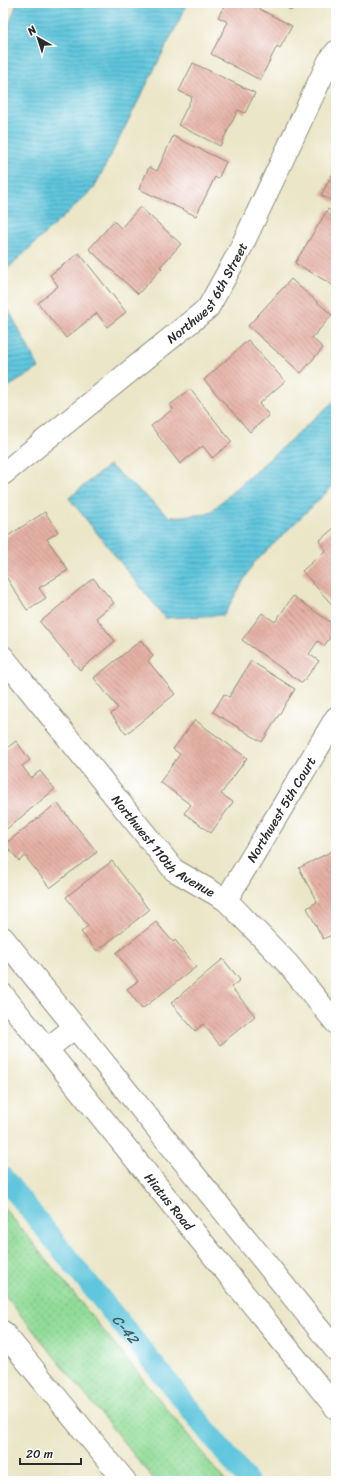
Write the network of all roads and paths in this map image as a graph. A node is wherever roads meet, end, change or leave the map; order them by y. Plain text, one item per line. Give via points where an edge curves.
1 (336, 52) edge
2 (3, 474) edge
3 (3, 657) edge
4 (336, 718) edge
5 (226, 900) junction
6 (3, 938) edge
7 (3, 995) edge
8 (336, 1023) edge
9 (75, 1027) junction
10 (47, 1049) junction
11 (7, 1346) edge
12 (336, 1350) edge
13 (336, 1408) edge
14 (125, 1481) edge

1 - 2 street, Northwest 6th Street via 329,61 238,254 208,308
3 - 5 street, Northwest 110th Avenue via 174,870
4 - 5 street, Northwest 5th Court
5 - 8 street, Northwest 110th Avenue via 288,964
6 - 9 street
7 - 10 street, Hiatus Road
9 - 10 street
9 - 12 street
10 - 13 street, Hiatus Road
11 - 14 street

